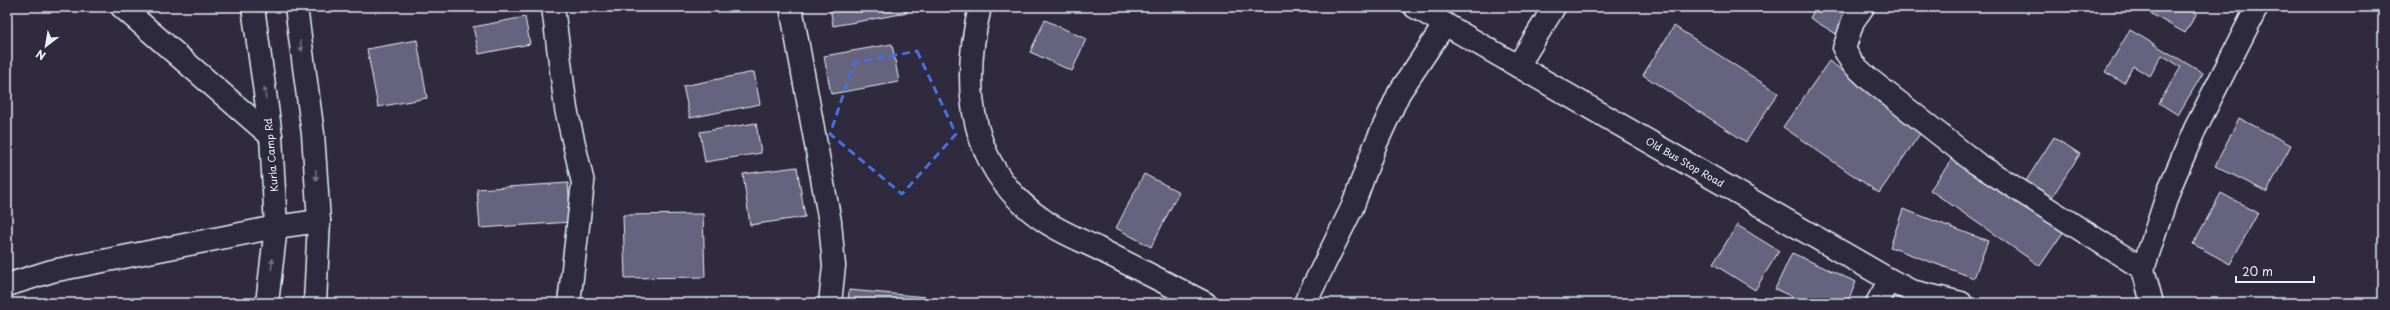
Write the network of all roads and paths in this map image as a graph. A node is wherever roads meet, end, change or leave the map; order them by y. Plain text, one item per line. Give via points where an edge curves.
1 (122, 7) edge
2 (253, 7) edge
3 (296, 7) edge
4 (553, 7) edge
5 (791, 7) edge
6 (980, 7) edge
7 (1415, 7) edge
8 (1554, 7) edge
9 (1863, 7) edge
10 (2257, 7) edge
11 (1445, 24) junction
12 (1518, 66) junction
13 (271, 136) junction
14 (319, 221) junction
15 (276, 227) junction
16 (2143, 269) junction
17 (1890, 280) junction
18 (7, 285) edge
19 (267, 303) edge
20 (315, 303) edge
21 (568, 303) edge
22 (830, 303) edge
23 (1205, 303) edge
24 (1306, 303) edge
25 (1877, 303) edge
26 (1961, 303) edge
27 (2152, 303) edge

1 - 13 street
13 -> 2 street, Kurla Camp Rd
3 -> 14 street via 313,134
4 - 21 street via 566,109 583,183
5 - 22 street via 830,222 834,266
6 - 23 street via 969,74 973,114 986,157 1015,195 1046,222
7 - 11 street, Old Bus Stop Road
8 - 12 street
9 - 16 street via 1853,20 1844,49 1852,63 1869,79 1976,164
10 - 16 street via 2170,187
11 - 12 street, Old Bus Stop Road
11 - 24 street via 1400,93 1374,148 1352,208
12 - 17 street, Old Bus Stop Road
13 - 15 street, Kurla Camp Rd
14 - 15 street
14 - 20 street
15 - 18 street via 52,271
19 -> 15 street, Kurla Camp Rd
16 - 27 street
17 - 25 street
17 - 26 street, Old Bus Stop Road via 1911,291

